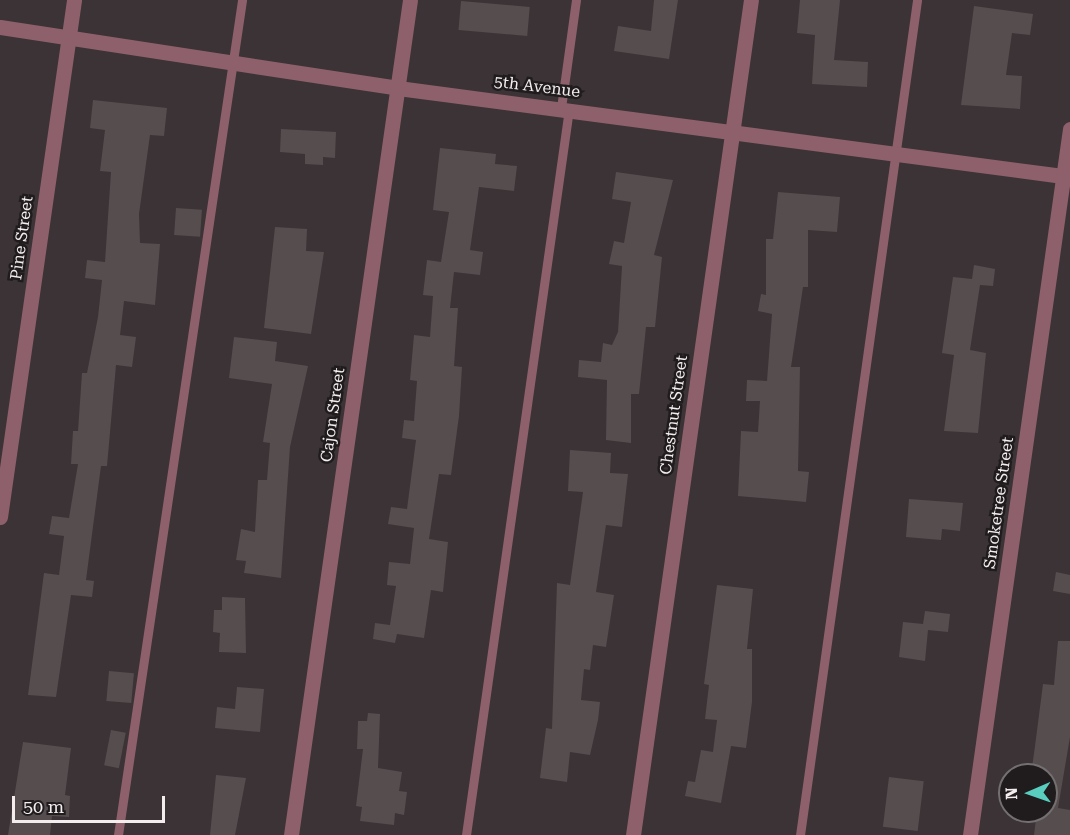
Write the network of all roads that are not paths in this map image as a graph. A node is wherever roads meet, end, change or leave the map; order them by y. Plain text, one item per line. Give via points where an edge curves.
1 (74, 0) edge
2 (242, 0) edge
3 (411, 0) edge
4 (576, 0) edge
5 (751, 0) edge
6 (917, 0) edge
7 (0, 27) edge
8 (68, 37) junction
9 (232, 63) junction
10 (398, 88) junction
11 (565, 108) junction
12 (732, 129) junction
13 (1070, 129) edge
14 (896, 151) junction
15 (1067, 177) edge
16 (0, 517) edge
17 (118, 835) edge
18 (291, 835) edge
19 (466, 835) edge
20 (633, 835) edge
21 (800, 835) edge
22 (970, 835) edge

1 - 8 street, Pine Street
2 - 9 lane
3 - 10 street, Cajon Street
4 - 11 lane
5 - 12 street, Chestnut Street
6 - 14 lane
7 - 8 street, 5th Avenue
8 - 9 street, 5th Avenue
8 - 16 street, Pine Street
9 - 10 street, 5th Avenue
9 - 17 lane
10 - 11 street, 5th Avenue
10 - 18 street, Cajon Street
11 - 12 street, 5th Avenue
11 - 19 lane
12 - 14 street, 5th Avenue
12 - 20 street, Chestnut Street
13 - 15 street, Smoketree Street
14 - 15 street, 5th Avenue
14 - 21 lane
15 - 22 street, Smoketree Street

